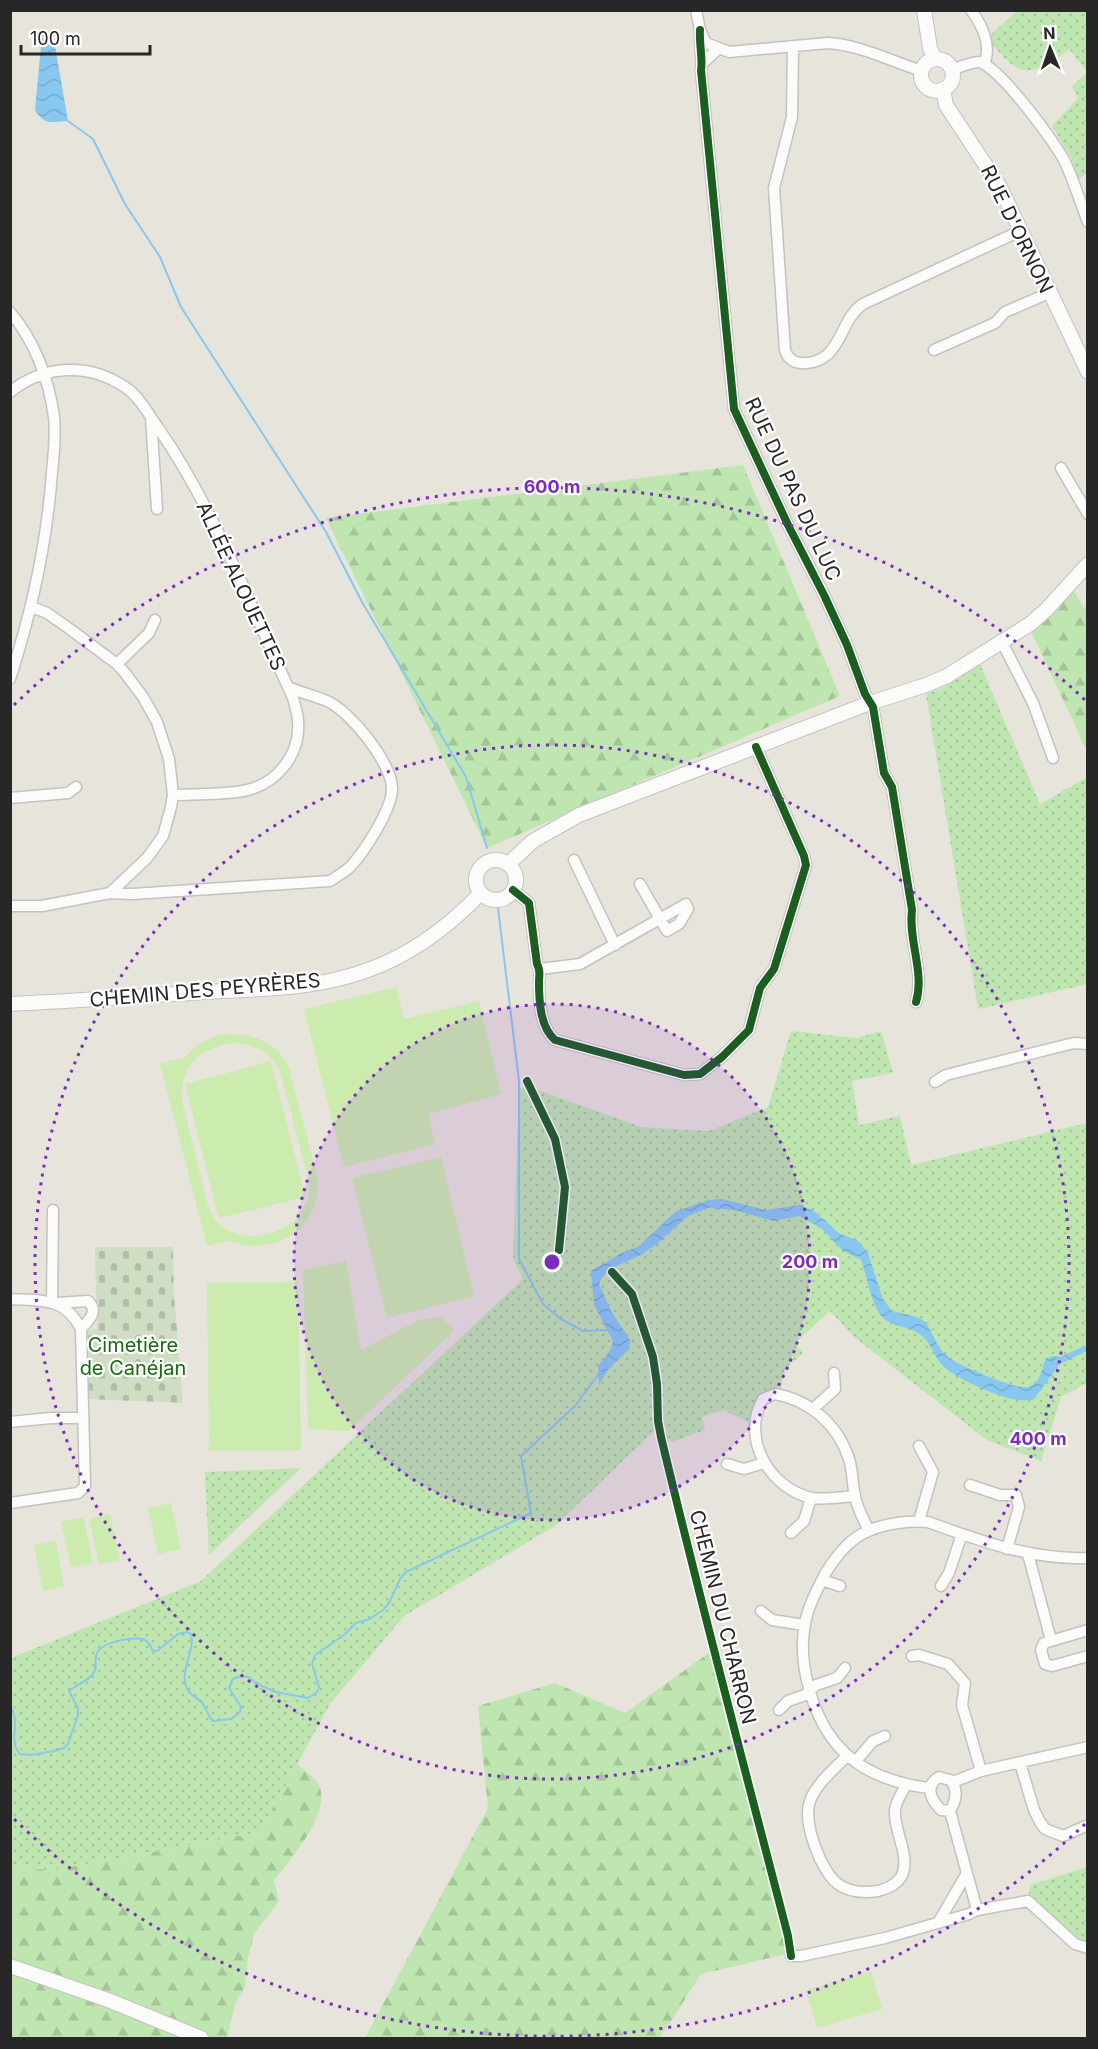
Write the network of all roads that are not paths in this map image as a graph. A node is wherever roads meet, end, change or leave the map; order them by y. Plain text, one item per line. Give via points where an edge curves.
1 (696, 10) edge
2 (924, 10) edge
3 (971, 10) edge
4 (700, 30) junction
5 (793, 47) junction
6 (719, 48) junction
7 (935, 59) junction
8 (702, 64) junction
9 (984, 64) junction
10 (952, 70) junction
11 (922, 71) junction
12 (942, 89) junction
13 (1088, 222) edge
14 (1020, 231) junction
15 (1049, 293) junction
16 (10, 312) edge
17 (934, 350) dead end
18 (44, 372) junction
19 (1088, 372) edge
20 (10, 392) edge
21 (151, 417) junction
22 (1061, 468) dead end
23 (157, 509) dead end
24 (1088, 514) edge
25 (1088, 564) edge
26 (32, 607) junction
27 (155, 620) dead end
28 (1002, 642) junction
29 (15, 647) edge
30 (117, 664) junction
31 (10, 679) edge
32 (288, 687) junction
33 (871, 703) junction
34 (756, 747) junction
35 (1053, 758) dead end
36 (76, 787) dead end
37 (172, 795) junction
38 (10, 798) edge
39 (574, 860) dead end
40 (508, 864) junction
41 (640, 884) dead end
42 (513, 890) junction
43 (110, 893) junction
44 (480, 894) junction
45 (10, 906) edge
46 (615, 945) junction
47 (540, 969) junction
48 (916, 1002) dead end
49 (10, 1004) edge
50 (1088, 1044) edge
51 (935, 1082) dead end
52 (52, 1209) dead end
53 (10, 1299) edge
54 (54, 1302) junction
55 (81, 1329) junction
56 (834, 1373) dead end
57 (813, 1409) junction
58 (82, 1418) junction
59 (10, 1422) edge
60 (919, 1446) dead end
61 (727, 1464) dead end
62 (764, 1464) junction
63 (970, 1485) dead end
64 (855, 1496) junction
65 (811, 1497) junction
66 (10, 1503) edge
67 (919, 1521) junction
68 (869, 1531) junction
69 (791, 1533) dead end
70 (962, 1534) junction
71 (1007, 1549) junction
72 (1028, 1554) junction
73 (1087, 1558) edge
74 (822, 1580) junction
75 (840, 1586) dead end
76 (941, 1586) dead end
77 (761, 1611) dead end
78 (804, 1625) junction
79 (1088, 1630) edge
80 (1051, 1640) junction
81 (912, 1656) dead end
82 (1088, 1656) edge
83 (845, 1668) dead end
84 (810, 1690) junction
85 (778, 1710) dead end
86 (885, 1736) dead end
87 (1088, 1747) edge
88 (851, 1758) junction
89 (1020, 1763) junction
90 (981, 1771) junction
91 (953, 1782) junction
92 (906, 1785) junction
93 (929, 1788) junction
94 (950, 1811) junction
95 (1088, 1825) edge
96 (967, 1873) junction
97 (977, 1910) junction
98 (938, 1923) junction
99 (1088, 1948) edge
100 (791, 1956) dead end
101 (10, 1966) edge
102 (201, 2038) edge

1 - 4 street, RUE DU PAS DU LUC
2 - 7 street
3 - 9 street via 984,34
4 - 6 street via 706,43
4 - 8 street, RUE DU PAS DU LUC
5 - 6 street via 740,52
5 - 11 street via 842,44
5 - 14 street via 792,117 774,188 785,350 792,362 822,359 853,312 863,304
6 - 8 street
7 - 10 street via 944,60
7 - 11 street via 926,63
8 - 33 street, RUE DU PAS DU LUC via 734,409 824,595
9 - 10 street via 976,62
9 - 13 street via 1012,90 1048,134 1064,160
10 - 12 street via 951,82
11 - 12 street via 925,85 933,90
12 - 14 street, RUE D'ORNON via 946,105 990,171
14 - 15 street, RUE D'ORNON
15 - 17 street
15 - 19 street, RUE D'ORNON
16 - 18 street
18 - 20 street
18 - 21 street, ALLÉE ALOUETTES via 58,369 97,374 126,387
18 - 26 street via 54,418 54,445 45,539
21 - 23 street
21 - 32 street, ALLÉE ALOUETTES via 203,501
22 - 24 street
25 - 28 street via 1046,610
26 - 29 street
26 - 30 street via 47,613
27 - 30 street via 149,633
28 - 33 street via 947,676
28 - 35 street via 1033,703
29 - 31 street
30 - 37 street via 157,722 169,759
32 - 37 street, ALLÉE ALOUETTES via 298,722 296,746 286,766 268,782 244,791
32 - 43 street via 327,701 344,712 373,746 390,778 391,797 363,852 330,881
33 - 34 street
33 - 48 street, RUE DU PAS DU LUC via 884,773 892,787 912,910 910,925 920,990
34 - 40 street via 579,815 533,842
34 - 47 street via 806,865 774,969 760,988 746,1035 700,1074 689,1076 555,1040 543,1021
36 - 38 street via 68,793
37 - 43 street via 163,836 147,858
39 - 46 street
40 - 42 street via 516,879
40 - 44 street via 496,859 484,863 476,874
41 - 46 street via 660,919
42 - 44 street via 498,900
42 - 47 street via 529,903
43 - 45 street via 42,906
44 - 49 street, CHEMIN DES PEYRÈRES via 418,946 368,970 329,981
46 - 47 street via 580,964
50 - 51 street via 1074,1043 946,1075
52 - 54 street
53 - 54 street
54 - 55 street via 75,1318
54 - 55 street via 88,1301 93,1315
55 - 58 street
56 - 57 street via 835,1389
57 - 62 street via 780,1395 763,1399 756,1434
57 - 64 street via 831,1426 845,1451
58 - 59 street
58 - 66 street via 86,1486 78,1493
60 - 67 street via 933,1472
61 - 62 street via 744,1469
62 - 65 street via 782,1482
63 - 71 street via 1000,1495 1016,1495 1019,1507
64 - 65 street
64 - 68 street
65 - 69 street via 804,1521
67 - 68 street
67 - 70 street
68 - 74 street via 852,1541
70 - 71 street
70 - 76 street
71 - 72 street
72 - 73 street
72 - 80 street
74 - 75 street
74 - 78 street
77 - 78 street via 772,1620
78 - 84 street via 804,1662
79 - 80 street
80 - 82 street via 1041,1650 1045,1664 1052,1666
81 - 90 street via 948,1664 965,1683 962,1704
83 - 84 street via 837,1678
84 - 85 street
84 - 88 street via 821,1723
86 - 88 street
87 - 89 street
88 - 92 street via 872,1772
88 - 92 street via 814,1792 808,1803 814,1842 826,1870 843,1888 878,1890 895,1884 901,1876 904,1860 895,1810
89 - 90 street
89 - 95 street via 1034,1810 1045,1830 1064,1836
90 - 91 street
91 - 93 street via 939,1777
91 - 94 street via 956,1796
92 - 93 street
93 - 94 street via 937,1806
94 - 96 street
96 - 97 street
96 - 98 street
97 - 98 street
97 - 99 street via 1028,1901 1074,1944
98 - 100 street via 885,1938
101 - 102 street

